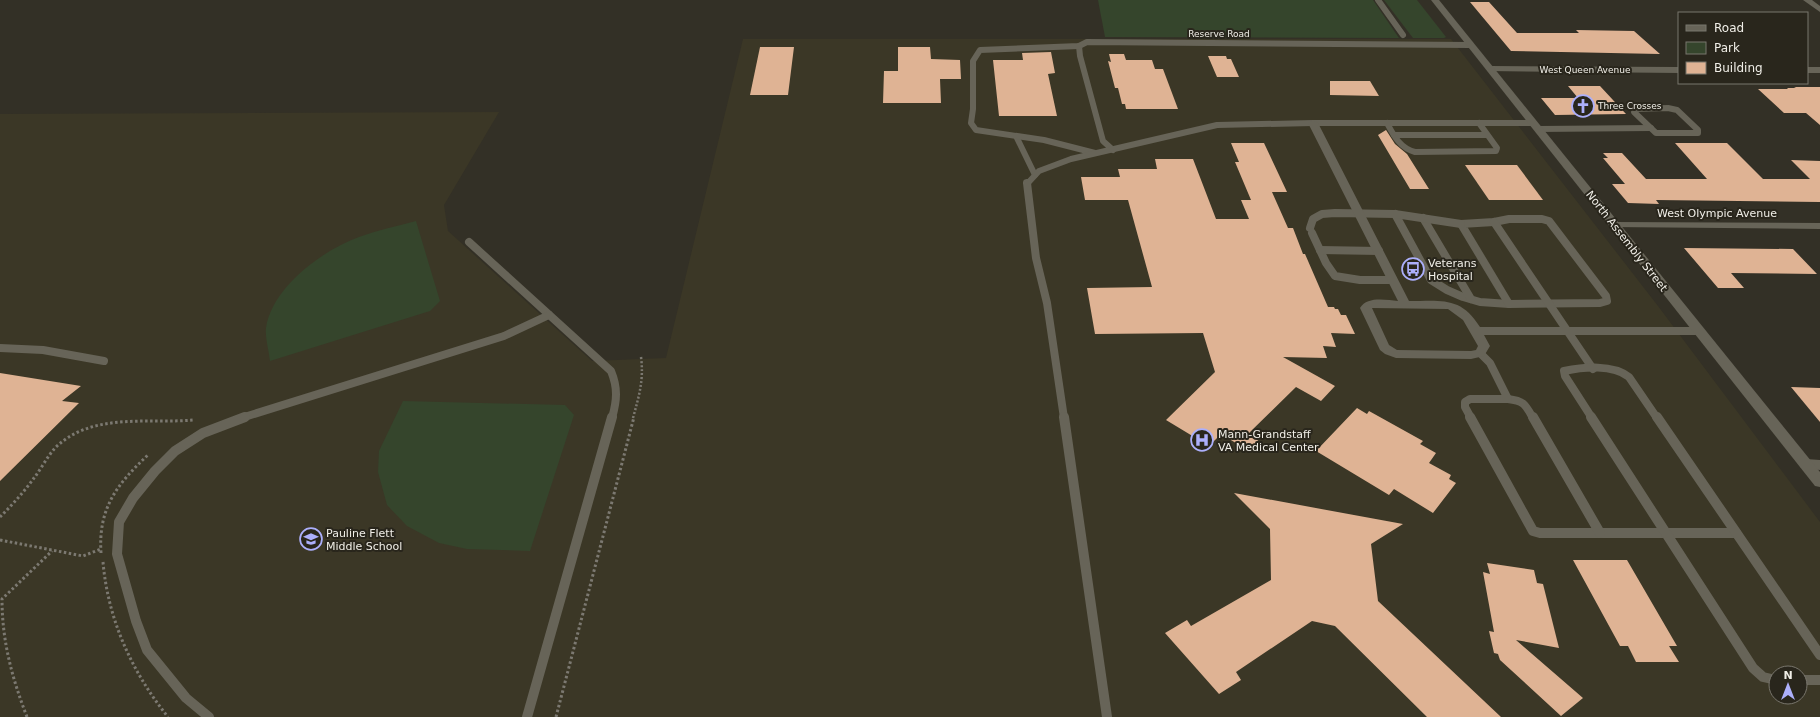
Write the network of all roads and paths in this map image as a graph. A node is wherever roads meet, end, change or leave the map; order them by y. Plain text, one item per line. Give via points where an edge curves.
1 (1378, 0) edge
2 (1435, 0) edge
3 (1807, 0) edge
4 (1820, 10) edge
5 (1403, 35) dead end
6 (1470, 45) junction
7 (1079, 46) junction
8 (1490, 69) junction
9 (1678, 70) edge
10 (1808, 70) edge
11 (1820, 70) edge
12 (1313, 123) junction
13 (1387, 123) junction
14 (1479, 123) junction
15 (1535, 126) junction
16 (1651, 128) junction
17 (1394, 135) junction
18 (1487, 135) junction
19 (1016, 136) junction
20 (1113, 150) junction
21 (1097, 154) junction
22 (1035, 175) junction
23 (1360, 214) junction
24 (1394, 214) junction
25 (1423, 218) junction
26 (1494, 222) junction
27 (1461, 224) junction
28 (1614, 225) junction
29 (1820, 226) edge
30 (469, 242) dead end
31 (1320, 250) junction
32 (1378, 251) junction
33 (1393, 280) junction
34 (1471, 299) junction
35 (1406, 304) junction
36 (1509, 304) junction
37 (1550, 304) junction
38 (549, 315) junction
39 (1476, 331) junction
40 (1569, 331) junction
41 (1698, 331) junction
42 (0, 348) edge
43 (1480, 353) junction
44 (641, 357) dead end
45 (104, 361) dead end
46 (1593, 369) junction
47 (1508, 399) junction
48 (192, 425) dead end
49 (150, 453) dead end
50 (1806, 464) junction
51 (1820, 464) edge
52 (1820, 482) edge
53 (0, 517) edge
54 (1600, 533) junction
55 (1666, 533) junction
56 (1736, 533) junction
57 (0, 540) edge
58 (101, 549) junction
59 (52, 551) junction
60 (1, 600) edge
61 (1820, 655) edge
62 (1768, 679) edge
63 (1808, 680) edge
64 (1820, 680) edge
65 (27, 717) edge
66 (168, 717) edge
67 (209, 717) edge
68 (527, 717) edge
69 (556, 717) edge
70 (1107, 717) edge

1 - 5 lane
2 - 6 street, North Assembly Street
3 - 4 street
6 - 7 lane, Reserve Road via 1087,42
6 - 8 street, North Assembly Street
7 - 19 lane, Reserve Road via 980,50 973,61 971,123 976,130
7 - 20 lane via 1103,141
8 - 9 street, West Queen Avenue
8 - 15 street, North Assembly Street
10 - 11 street
12 - 13 lane
12 - 20 lane via 1217,125
12 - 23 street
13 - 14 lane
13 - 17 lane
14 - 15 lane
14 - 18 lane
15 - 16 lane
15 - 28 street, North Assembly Street
16 - 16 lane via 1634,112 1635,109 1677,110 1698,130 1698,133 1661,134
17 - 18 lane
17 - 18 lane via 1406,151 1496,151 1497,148
19 - 21 lane via 1044,140
19 - 22 lane
20 - 21 lane
21 - 22 lane via 1071,159
22 - 70 lane via 1027,183 1032,229 1047,303
23 - 24 lane
23 - 31 lane via 1322,214 1313,219 1311,230
23 - 32 street
24 - 25 lane
24 - 34 lane via 1432,280 1447,290
25 - 27 lane
25 - 34 lane
26 - 27 lane
26 - 37 lane
26 - 37 lane via 1509,219 1549,221 1606,296 1607,301
27 - 36 lane
28 - 29 street, West Olympic Avenue
28 - 41 street, North Assembly Street
30 - 38 lane
31 - 32 lane
31 - 33 lane via 1331,273 1338,278
32 - 33 street
33 - 35 street
34 - 36 lane
35 - 39 street via 1450,305 1467,315
35 - 43 street via 1371,304 1366,308 1384,347 1389,352 1471,355
36 - 37 lane
37 - 40 lane
38 - 67 lane via 504,336 229,422 203,433 176,451 155,471 133,498 119,522 117,554 147,650 186,698
38 - 68 lane via 611,371 616,383 616,403
39 - 40 street
39 - 43 street via 1484,346
40 - 41 street
40 - 46 lane
41 - 50 street, North Assembly Street
42 - 45 lane via 43,350
43 - 47 lane via 1490,363
44 - 69 path via 644,373 641,389
46 - 55 lane via 1564,371
46 - 56 lane via 1622,372 1629,377
47 - 54 lane via 1521,401 1527,407
47 - 54 lane via 1470,399 1465,402 1465,407 1529,526 1533,531 1540,533
48 - 53 path via 198,421 134,421 97,426 67,438 46,458 39,472
49 - 58 path via 111,497 103,515
50 - 51 street
50 - 52 street, North Assembly Street
54 - 55 lane
55 - 56 lane
55 - 62 lane via 1752,668 1760,676
56 - 61 lane
57 - 59 path
58 - 59 path via 84,556
58 - 66 path via 108,597 117,629 150,693
59 - 60 path
60 - 65 path via 1,619 8,655 16,688
63 - 64 lane

